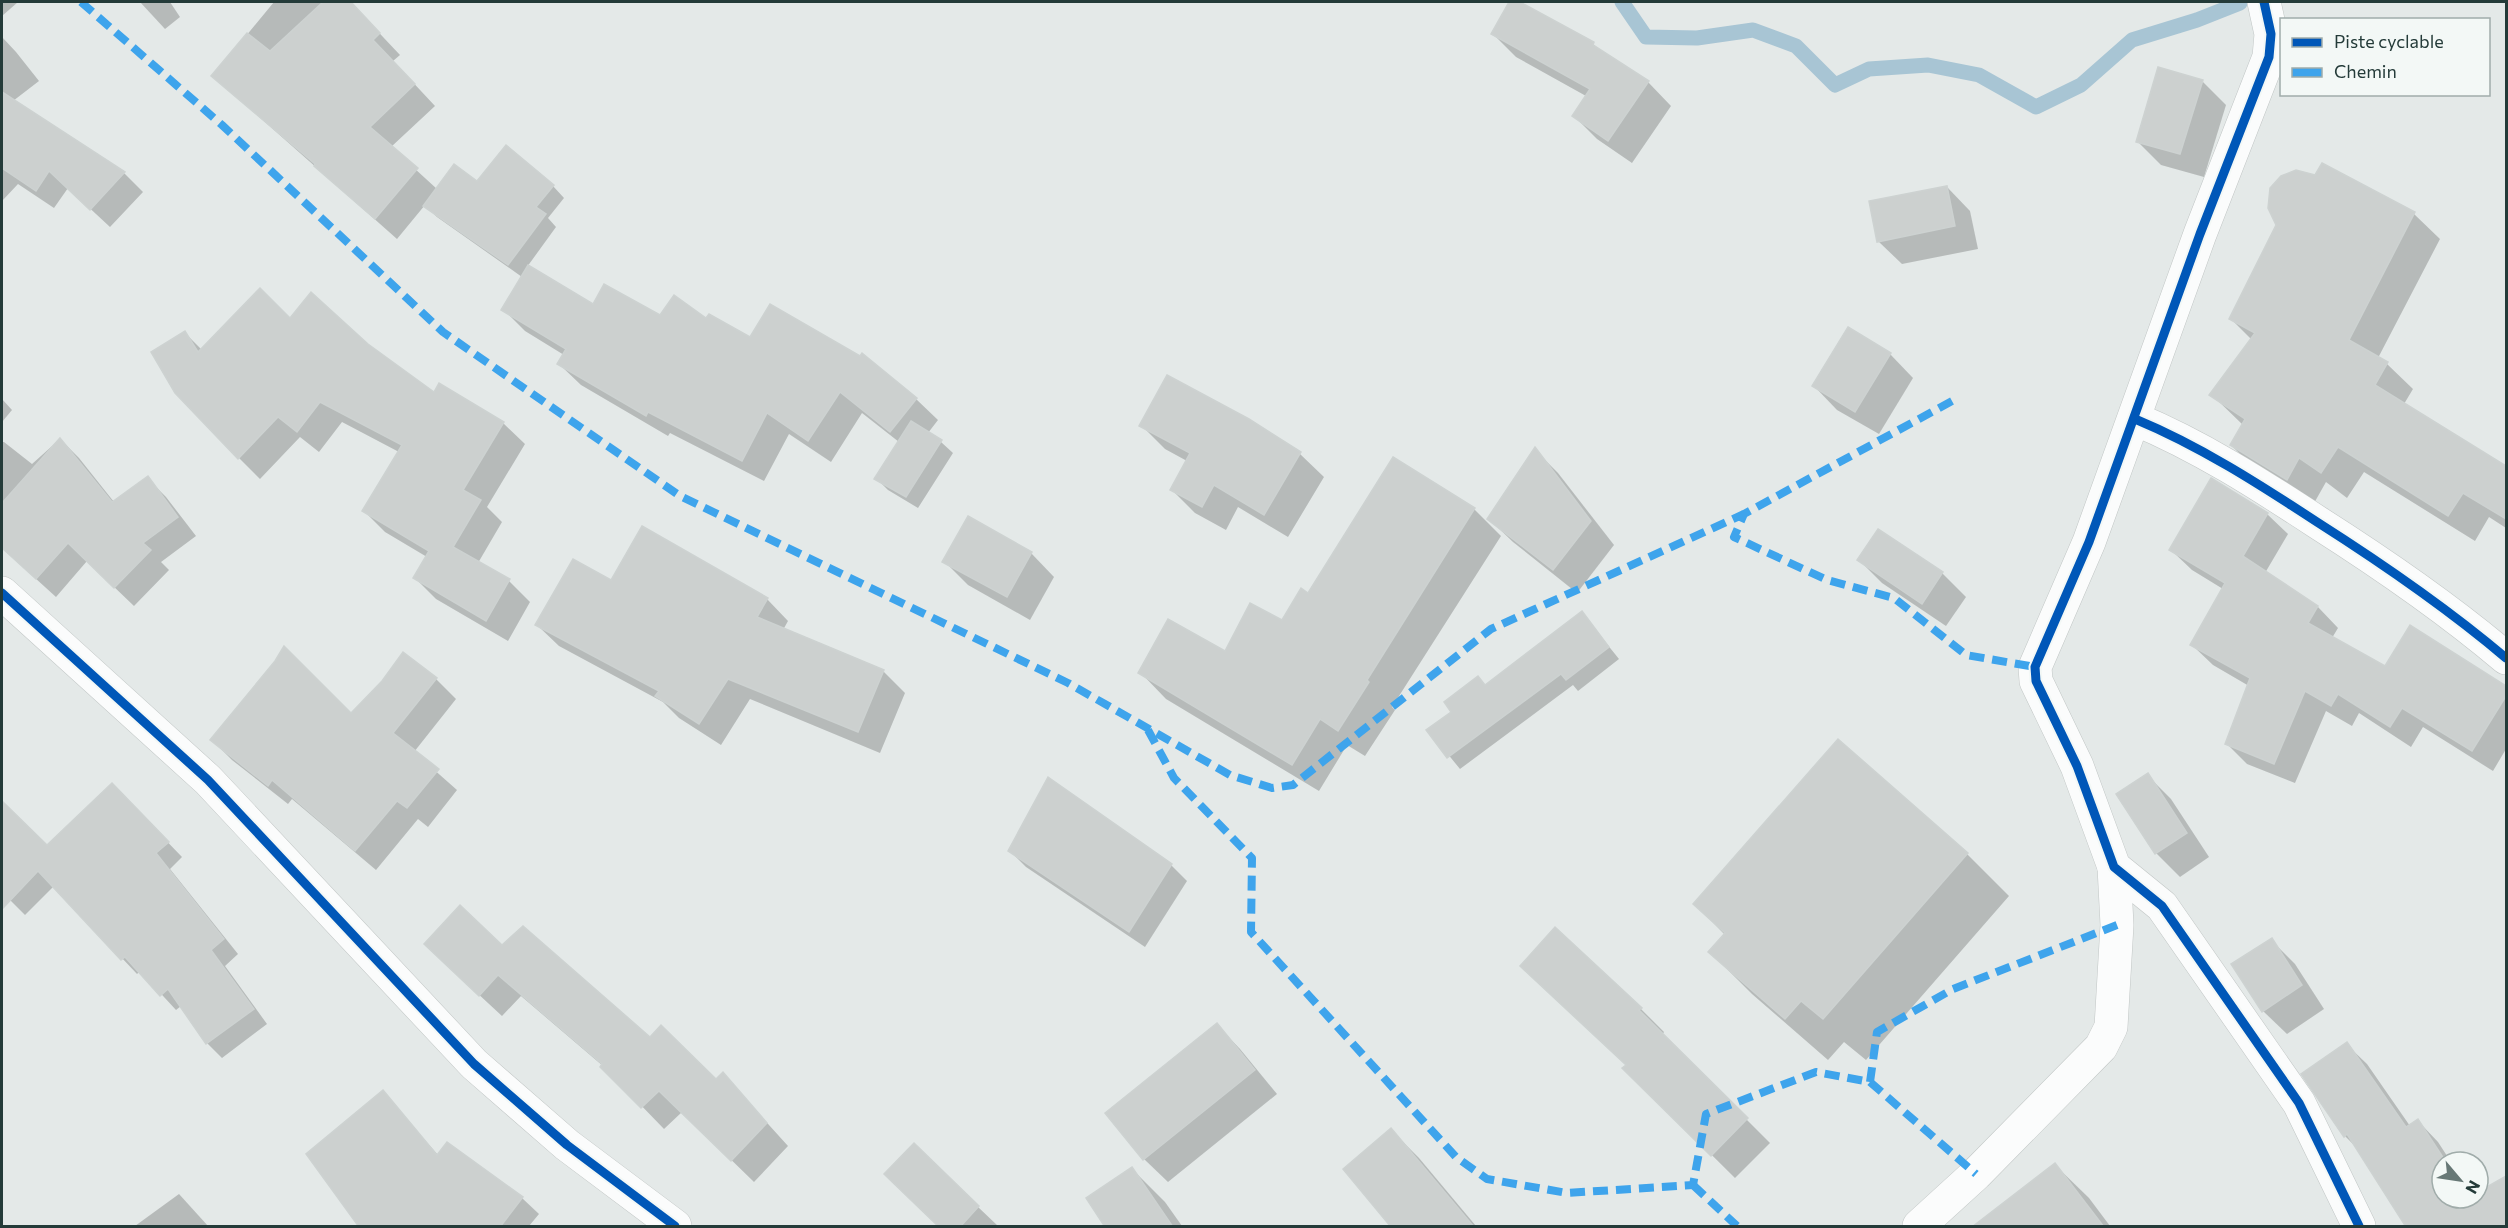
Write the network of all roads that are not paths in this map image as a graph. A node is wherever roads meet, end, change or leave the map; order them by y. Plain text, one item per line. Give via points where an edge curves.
1 (2264, 2) edge
2 (2135, 419) junction
3 (2, 593) edge
4 (2506, 658) edge
5 (2114, 867) junction
6 (675, 1227) edge
7 (1919, 1227) edge
8 (2359, 1227) edge

1 - 2 street via 2271,34 2269,57 2200,234
2 - 4 street via 2239,471 2397,574
2 - 5 street via 2089,542 2035,667 2036,681 2077,766
3 - 6 street via 208,780 474,1064 567,1145
5 - 7 street via 2117,925 2111,1027 2107,1038 1976,1174
5 - 8 street via 2162,906 2299,1103

